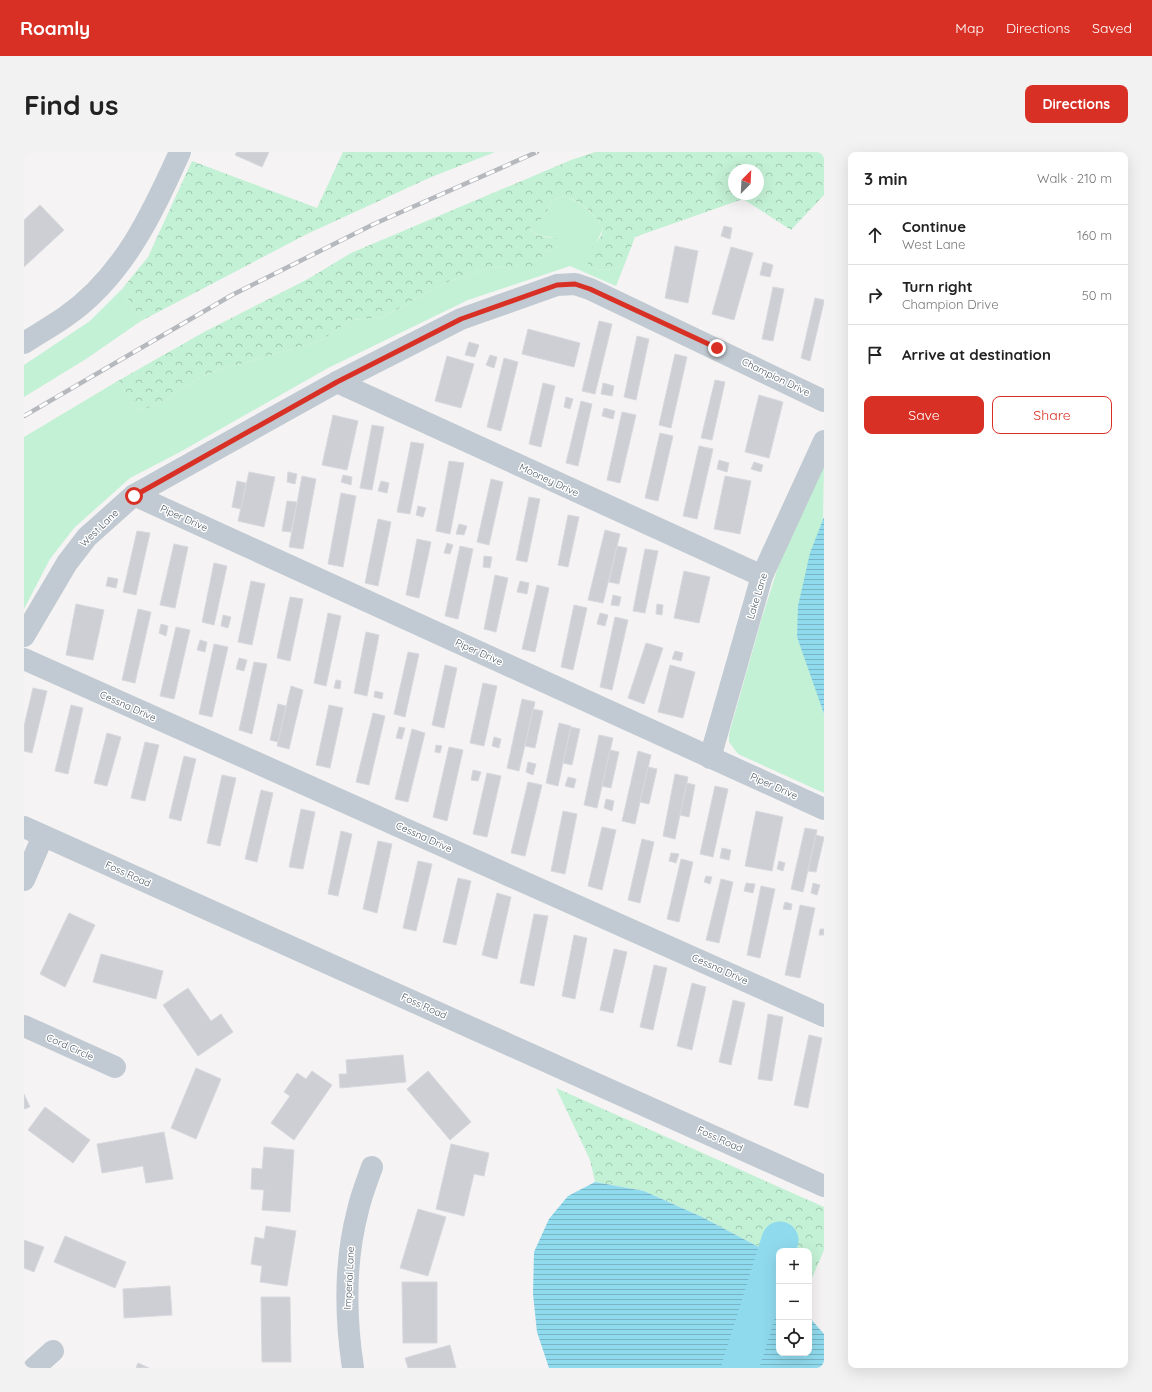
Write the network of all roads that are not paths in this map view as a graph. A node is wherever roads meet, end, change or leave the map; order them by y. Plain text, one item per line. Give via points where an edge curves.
1 (180, 152) edge
2 (575, 284) joint
3 (24, 343) edge
4 (337, 382) junction
5 (824, 401) edge
6 (824, 441) edge
7 (134, 496) junction
8 (762, 576) junction
9 (24, 636) edge
10 (24, 659) edge
11 (710, 758) junction
12 (824, 809) edge
13 (34, 832) edge
14 (24, 880) edge
15 (824, 1016) edge
16 (24, 1026) edge
17 (116, 1067) dead end
18 (372, 1167) dead end
19 (824, 1186) edge
20 (53, 1351) dead end
21 (34, 1368) edge
22 (353, 1368) edge

1 - 3 street via 153,212 135,243 114,271 66,317
2 - 4 street, West Lane via 557,285 461,319
2 - 5 street, Champion Drive via 710,345
4 - 7 street, West Lane
4 - 8 street, Mooney Drive
6 - 8 street, Lake Lane
7 - 9 street, West Lane via 87,536 67,562
7 - 11 street, Piper Drive
8 - 11 street, Lake Lane
10 - 15 street, Cessna Drive
11 - 12 street, Piper Drive
13 - 14 street
13 - 19 street, Foss Road
16 - 17 street, Cord Circle
18 - 22 street, Imperial Lane via 358,1210 349,1255 346,1300
20 - 21 street

